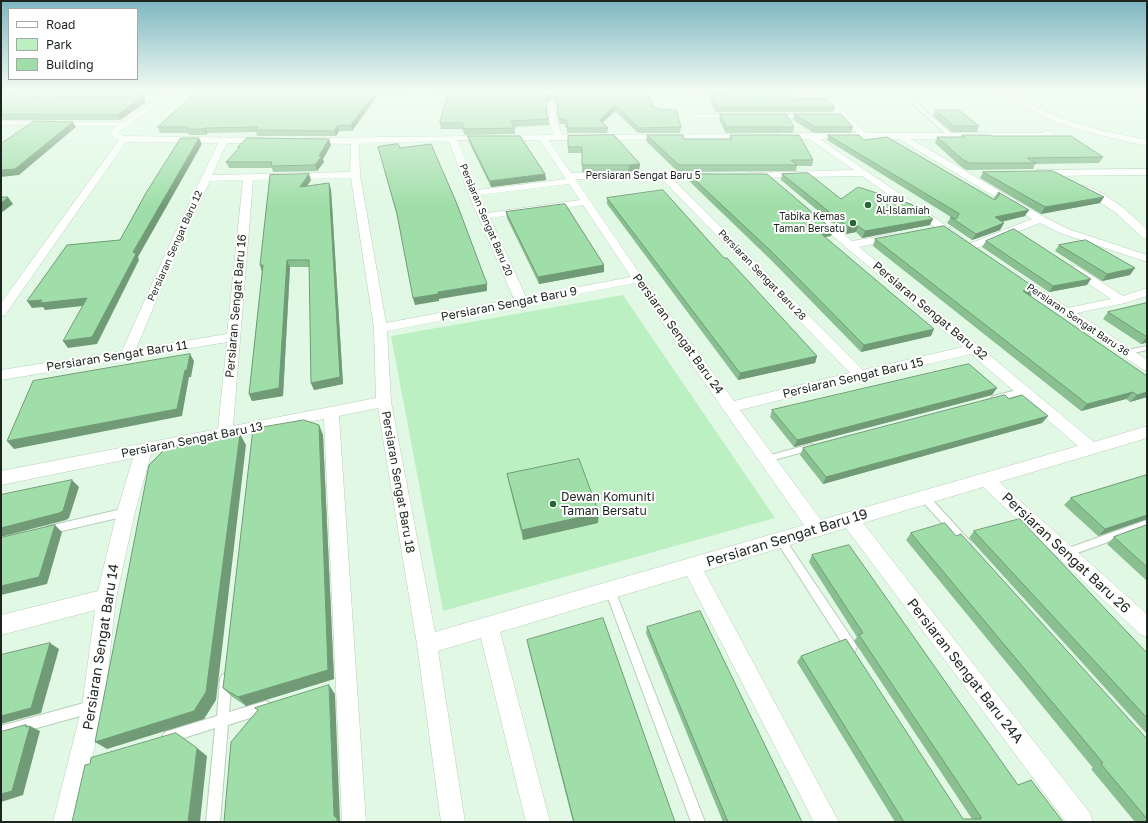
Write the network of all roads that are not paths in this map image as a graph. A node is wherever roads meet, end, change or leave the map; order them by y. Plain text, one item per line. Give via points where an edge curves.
1 (118, 129) edge
2 (556, 129) edge
3 (603, 129) edge
4 (742, 129) edge
5 (857, 129) edge
6 (944, 129) edge
7 (1089, 129) edge
8 (1049, 133) dead end
9 (760, 136) edge
10 (775, 136) edge
11 (864, 136) junction
12 (902, 136) junction
13 (951, 136) junction
14 (542, 137) junction
15 (559, 137) junction
16 (812, 137) junction
17 (452, 138) junction
18 (124, 139) junction
19 (224, 140) junction
20 (270, 141) edge
21 (301, 141) edge
22 (355, 141) junction
23 (1147, 143) edge
24 (1147, 172) edge
25 (862, 173) junction
26 (1059, 173) junction
27 (966, 174) junction
28 (982, 174) edge
29 (1028, 174) edge
30 (355, 175) junction
31 (665, 176) junction
32 (720, 176) edge
33 (736, 176) edge
34 (768, 176) junction
35 (205, 178) junction
36 (248, 178) junction
37 (569, 178) junction
38 (780, 186) edge
39 (473, 192) junction
40 (586, 202) junction
41 (809, 210) edge
42 (484, 216) junction
43 (1040, 219) junction
44 (942, 228) junction
45 (1012, 230) junction
46 (927, 231) edge
47 (904, 235) edge
48 (1147, 236) edge
49 (1025, 238) edge
50 (850, 245) junction
51 (970, 247) junction
52 (983, 256) edge
53 (1147, 259) edge
54 (1064, 263) edge
55 (1008, 273) edge
56 (638, 279) junction
57 (1147, 292) edge
58 (1121, 300) junction
59 (522, 302) junction
60 (1, 312) edge
61 (1066, 312) junction
62 (380, 328) junction
63 (233, 337) junction
64 (1147, 348) edge
65 (975, 349) junction
66 (1125, 353) junction
67 (128, 354) junction
68 (1147, 366) edge
69 (1, 375) edge
70 (860, 375) junction
71 (1025, 391) junction
72 (987, 401) edge
73 (384, 402) junction
74 (730, 407) junction
75 (331, 412) junction
76 (1147, 432) edge
77 (225, 433) junction
78 (820, 445) edge
79 (1091, 448) junction
80 (144, 449) junction
81 (767, 459) junction
82 (1, 478) edge
83 (985, 479) junction
84 (924, 497) junction
85 (126, 512) junction
86 (849, 519) junction
87 (1147, 524) edge
88 (817, 529) junction
89 (40, 532) edge
90 (780, 539) junction
91 (972, 550) edge
92 (1066, 553) junction
93 (691, 566) junction
94 (610, 590) junction
95 (106, 598) junction
96 (1, 625) edge
97 (488, 626) junction
98 (1147, 628) edge
99 (427, 644) junction
100 (858, 658) edge
101 (228, 665) edge
102 (280, 703) edge
103 (93, 707) junction
104 (221, 721) junction
105 (1, 732) edge
106 (154, 742) edge
107 (65, 822) edge
108 (213, 822) edge
109 (354, 822) edge
110 (453, 822) edge
111 (538, 822) edge
112 (698, 822) edge
113 (827, 822) edge
114 (1082, 822) edge

1 - 18 street via 115,135
2 - 15 street
3 - 15 street
4 - 9 street
5 - 11 street
6 - 13 lane
7 - 23 street
8 - 13 street via 1044,136
10 - 16 street
11 - 12 street
11 - 16 street
12 - 13 street
12 - 27 street
14 - 15 street
14 - 17 street
14 - 37 street, Persiaran Sengat Baru 24
16 - 25 street
17 - 22 street
17 - 39 street, Persiaran Sengat Baru 20
18 - 19 street
18 - 60 street
19 - 20 street
19 - 35 street, Persiaran Sengat Baru 12
21 - 22 street
22 - 30 street, Persiaran Sengat Baru 18
24 - 26 street
25 - 34 street
25 - 44 street
26 - 29 street
26 - 48 street via 1117,206
27 - 28 street
27 - 43 street
30 - 36 street
30 - 62 street, Persiaran Sengat Baru 18
31 - 32 street, Persiaran Sengat Baru 5
31 - 37 street, Persiaran Sengat Baru 5
31 - 70 street, Persiaran Sengat Baru 28
33 - 34 street
34 - 38 street
35 - 36 street
35 - 67 street, Persiaran Sengat Baru 12
36 - 63 street, Persiaran Sengat Baru 16
37 - 39 street, Persiaran Sengat Baru 5
37 - 40 street, Persiaran Sengat Baru 24
39 - 42 street, Persiaran Sengat Baru 20
40 - 42 street
40 - 56 street, Persiaran Sengat Baru 24
41 - 50 street, Persiaran Sengat Baru 32
42 - 59 street, Persiaran Sengat Baru 20
43 - 45 street
43 - 53 street via 1064,231
44 - 46 street
44 - 51 street
45 - 49 street
45 - 51 street
47 - 50 street
50 - 65 street, Persiaran Sengat Baru 32
51 - 52 street
54 - 58 street
55 - 61 street, Persiaran Sengat Baru 36
56 - 59 street, Persiaran Sengat Baru 9
56 - 74 street, Persiaran Sengat Baru 24
57 - 58 street
58 - 61 street
59 - 62 street, Persiaran Sengat Baru 9
61 - 66 street, Persiaran Sengat Baru 36
62 - 73 street, Persiaran Sengat Baru 18
63 - 67 street, Persiaran Sengat Baru 11
63 - 77 street, Persiaran Sengat Baru 16
64 - 66 lane
65 - 70 street, Persiaran Sengat Baru 15
65 - 71 street, Persiaran Sengat Baru 32
66 - 68 street, Persiaran Sengat Baru 36
67 - 69 street, Persiaran Sengat Baru 11
70 - 74 street, Persiaran Sengat Baru 15
71 - 72 lane
71 - 79 street, Persiaran Sengat Baru 32
73 - 75 street, Persiaran Sengat Baru 13
73 - 99 street, Persiaran Sengat Baru 18
74 - 81 street, Persiaran Sengat Baru 24
75 - 77 street, Persiaran Sengat Baru 13 via 254,431
75 - 109 street via 338,685
76 - 79 street, Persiaran Sengat Baru 19
77 - 80 street, Persiaran Sengat Baru 13
78 - 81 lane
79 - 83 street, Persiaran Sengat Baru 19
80 - 82 street, Persiaran Sengat Baru 13
80 - 85 street, Persiaran Sengat Baru 14
81 - 88 street, Persiaran Sengat Baru 24
83 - 84 street, Persiaran Sengat Baru 19
83 - 92 street, Persiaran Sengat Baru 26
84 - 86 street, Persiaran Sengat Baru 19
84 - 91 lane
85 - 89 lane
85 - 95 street, Persiaran Sengat Baru 14
86 - 88 street, Persiaran Sengat Baru 19
86 - 114 street, Persiaran Sengat Baru 24A
87 - 92 lane
88 - 90 street, Persiaran Sengat Baru 19
90 - 93 street, Persiaran Sengat Baru 19
90 - 100 lane
92 - 98 street, Persiaran Sengat Baru 26
93 - 94 street, Persiaran Sengat Baru 19
93 - 113 street
94 - 97 street, Persiaran Sengat Baru 19
94 - 112 lane
95 - 96 street
95 - 103 street, Persiaran Sengat Baru 14
97 - 99 street, Persiaran Sengat Baru 19
97 - 111 street
99 - 110 street, Persiaran Sengat Baru 18
101 - 104 lane
102 - 104 lane
103 - 105 lane
103 - 107 street, Persiaran Sengat Baru 14 via 87,763
104 - 106 lane
104 - 108 lane

